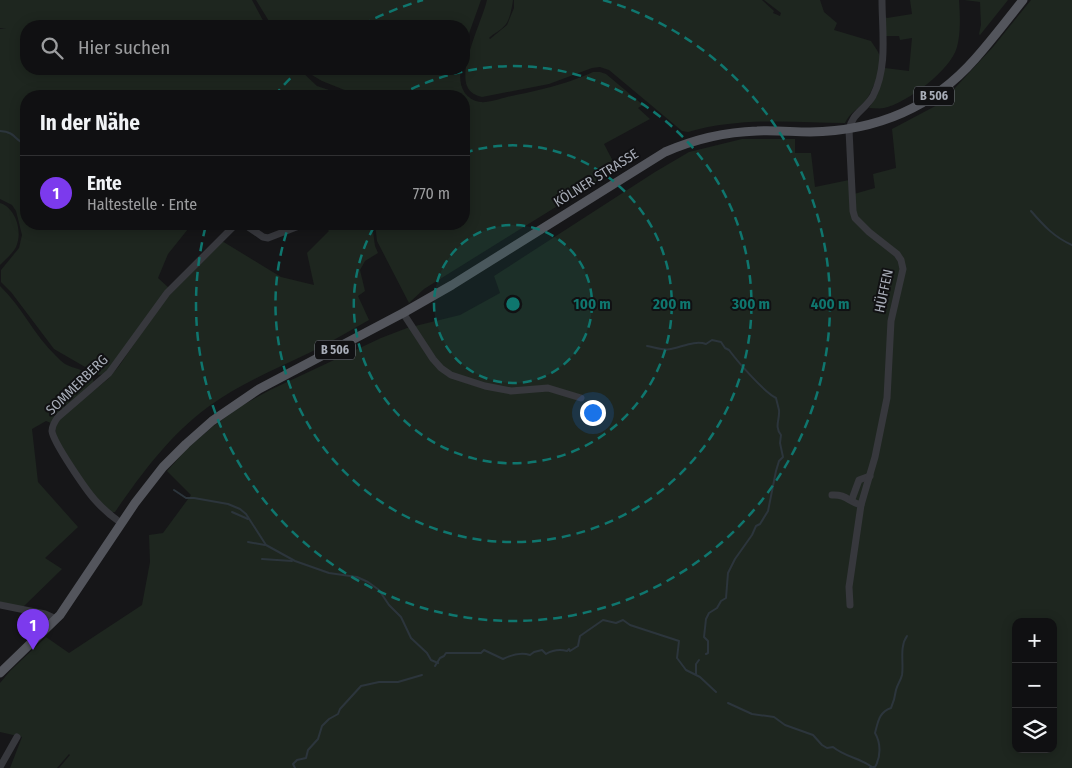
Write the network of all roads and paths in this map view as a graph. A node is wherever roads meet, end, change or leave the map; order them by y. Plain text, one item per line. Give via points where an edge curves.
1 (882, 0) edge
2 (1022, 0) edge
3 (863, 109) junction
4 (870, 114) dead end
5 (849, 130) junction
6 (230, 230) edge
7 (253, 230) edge
8 (289, 230) edge
9 (409, 310) junction
10 (581, 398) dead end
11 (870, 476) junction
12 (832, 495) dead end
13 (852, 499) junction
14 (861, 505) junction
15 (121, 523) junction
16 (0, 605) edge
17 (850, 605) dead end
18 (56, 619) junction
19 (0, 673) edge
20 (17, 737) dead end
21 (0, 767) edge

1 - 3 street via 883,58 876,89
2 - 5 main road, B 506 via 974,60 936,95 893,118
3 - 4 street
3 - 5 street via 851,120
5 - 9 main road, KÖLNER STRASSE / B 506 via 734,132 703,138 665,152
5 - 11 street, HÜFFEN via 855,218 897,254 903,270 891,321 886,398
6 - 15 street, SOMMERBERG via 167,293 110,373 53,424 55,441 85,486 98,504
7 - 8 street via 268,238
9 - 10 street via 433,359 451,375 511,392 548,388
9 - 15 main road, B 506 via 259,389 212,422 163,467
11 - 13 street via 859,480
11 - 14 street, HÜFFEN
12 - 13 street
13 - 14 street
14 - 17 street, HÜFFEN via 849,587
15 - 18 main road, B 506
16 - 18 street
18 - 19 main road, B 506
20 - 21 street

